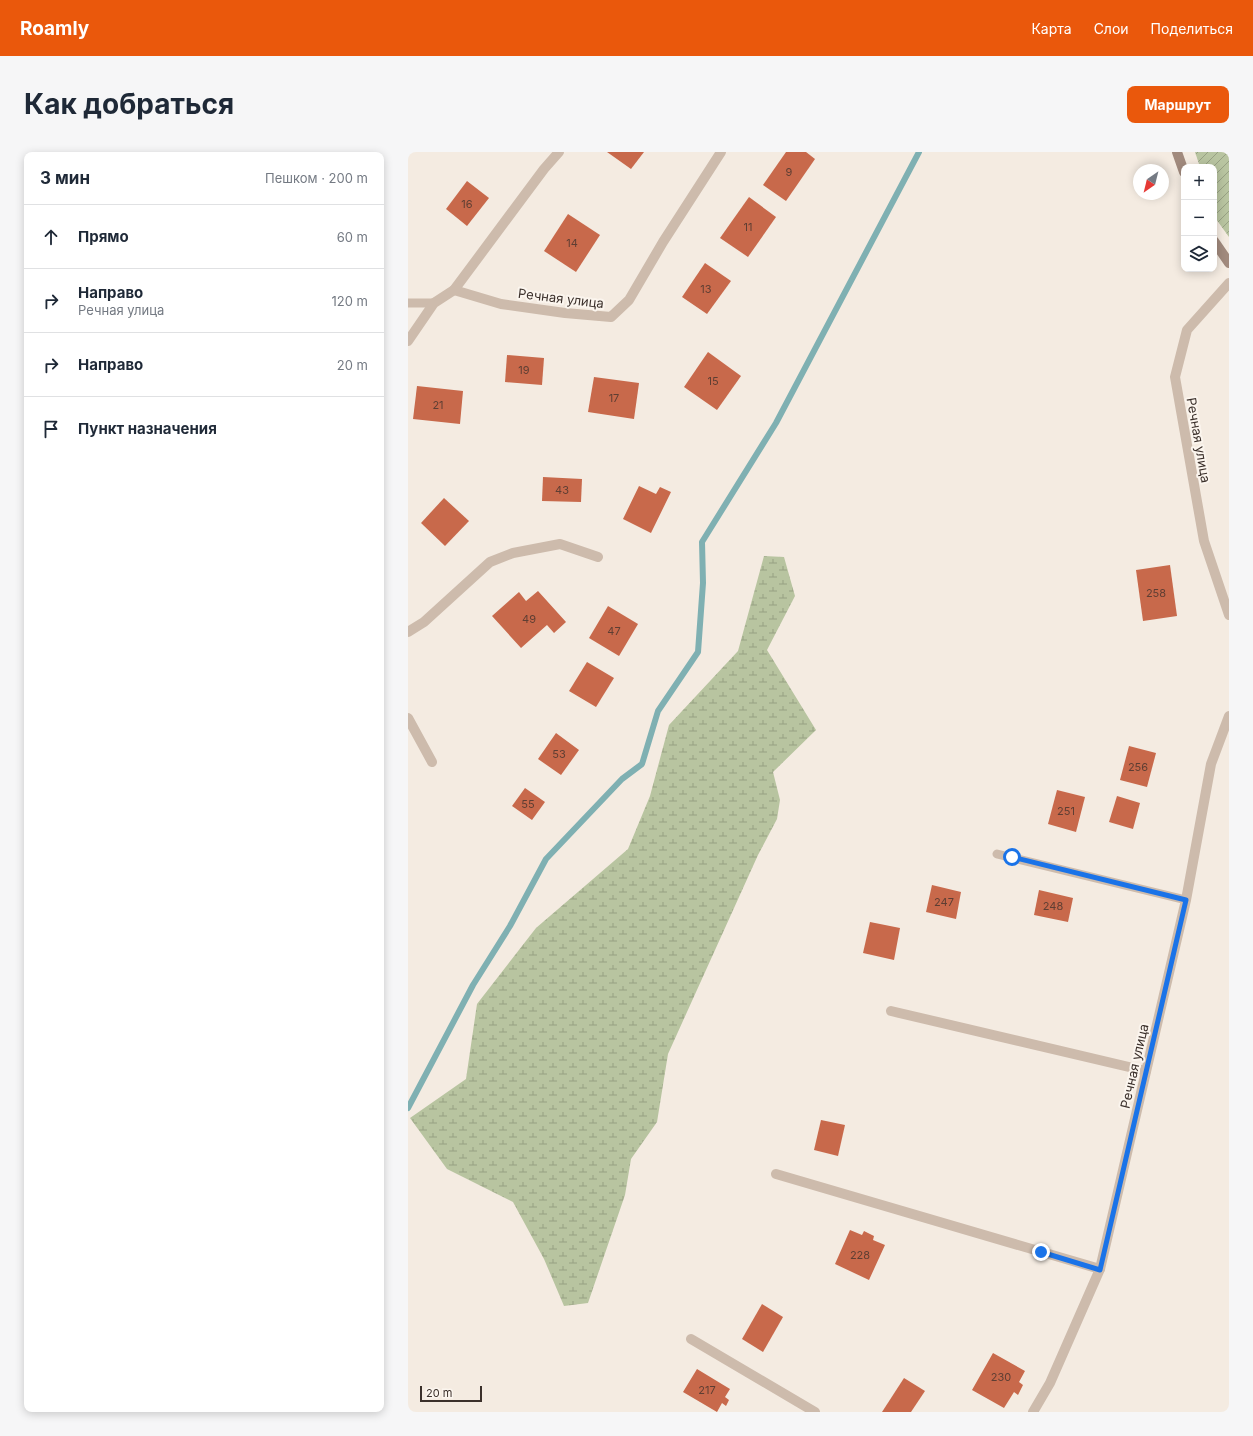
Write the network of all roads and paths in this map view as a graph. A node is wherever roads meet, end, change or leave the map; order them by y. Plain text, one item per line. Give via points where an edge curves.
1 (558, 152) edge
2 (721, 152) edge
3 (1178, 152) edge
4 (1182, 164) edge
5 (1217, 245) edge
6 (1229, 263) edge
7 (1229, 283) edge
8 (454, 290) junction
9 (408, 303) edge
10 (434, 303) junction
11 (408, 341) edge
12 (598, 557) dead end
13 (1229, 615) edge
14 (408, 632) edge
15 (1229, 716) edge
16 (408, 718) edge
17 (432, 762) dead end
18 (997, 854) dead end
19 (1186, 900) junction
20 (890, 1011) dead end
21 (1146, 1070) junction
22 (776, 1174) dead end
23 (1100, 1270) junction
24 (691, 1339) dead end
25 (814, 1412) edge
26 (1034, 1412) edge

1 - 8 street
2 - 8 street, Речная улица via 629,300 611,317 501,304
3 - 4 street
5 - 6 street
7 - 13 street, Речная улица via 1187,330 1175,378 1204,541
8 - 10 street
9 - 10 lane
10 - 11 street
12 - 14 street via 560,544 513,553 490,562 424,622
15 - 19 street, Речная улица via 1211,764
16 - 17 street
18 - 19 lane
19 - 21 street, Речная улица
20 - 21 street
21 - 23 street, Речная улица
22 - 23 street
23 - 26 street, Речная улица via 1050,1383
24 - 25 street

